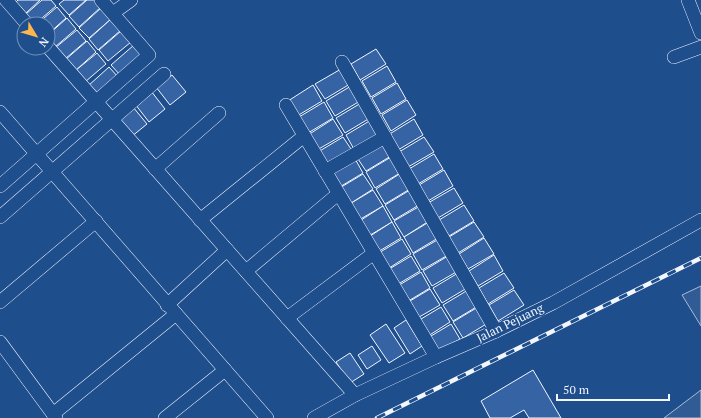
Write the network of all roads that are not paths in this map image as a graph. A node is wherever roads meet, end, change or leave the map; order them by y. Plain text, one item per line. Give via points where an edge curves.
1 (6, 0) edge
2 (101, 0) edge
3 (131, 0) edge
4 (688, 0) edge
5 (113, 13) junction
6 (20, 16) edge
7 (701, 33) edge
8 (701, 47) edge
9 (56, 56) edge
10 (674, 57) dead end
11 (342, 62) dead end
12 (164, 74) dead end
13 (96, 102) junction
14 (286, 106) dead end
15 (0, 112) edge
16 (219, 113) dead end
17 (112, 120) junction
18 (304, 136) junction
19 (385, 137) junction
20 (37, 154) junction
21 (155, 169) junction
22 (325, 171) junction
23 (52, 172) junction
24 (0, 186) edge
25 (338, 194) junction
26 (0, 217) edge
27 (200, 220) junction
28 (701, 220) edge
29 (96, 221) junction
30 (227, 250) junction
31 (374, 253) junction
32 (246, 271) junction
33 (0, 302) edge
34 (172, 309) junction
35 (287, 318) junction
36 (496, 331) junction
37 (0, 342) edge
38 (436, 357) junction
39 (225, 370) junction
40 (355, 395) junction
41 (55, 416) edge
42 (165, 418) edge
43 (267, 418) edge
44 (314, 418) edge

1 - 6 street
2 - 5 street
3 - 5 street
4 - 7 street
5 - 13 street via 150,55
8 - 10 street
9 - 13 street
11 - 19 street
12 - 17 street
13 - 17 street
13 - 20 street
14 - 18 street
15 - 20 street
16 - 21 street
17 - 21 street
17 - 23 street
18 - 22 street
18 - 27 street
19 - 22 street
19 - 36 street
20 - 23 street
20 - 24 street
21 - 27 street
22 - 25 street
23 - 26 street
23 - 29 street
25 - 31 street
25 - 32 street
27 - 30 street
28 - 36 street, Jalan Pejuang via 553,303
29 - 33 street
29 - 34 street
30 - 32 street
30 - 34 street
31 - 35 street
31 - 38 street
32 - 35 street
34 - 39 street
34 - 41 street
35 - 40 street
36 - 38 street, Jalan Pejuang
37 - 41 street
38 - 40 street, Jalan Pejuang
39 - 42 street
39 - 43 street
40 - 44 street, Jalan Pejuang

